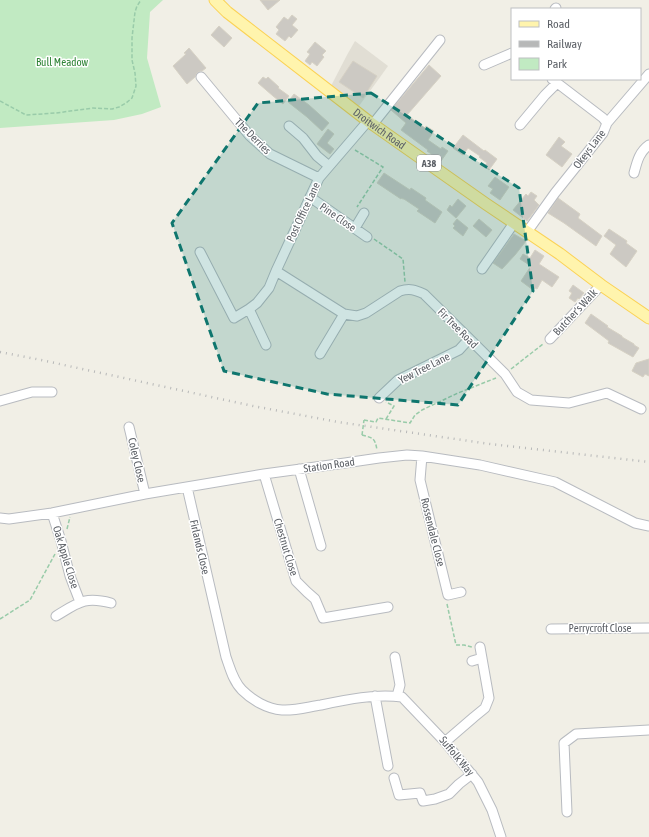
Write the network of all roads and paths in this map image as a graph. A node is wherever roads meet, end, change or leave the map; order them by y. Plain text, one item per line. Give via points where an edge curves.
1 (141, 0) edge
2 (215, 0) edge
3 (440, 40) dead end
4 (511, 53) edge
5 (484, 65) dead end
6 (649, 74) edge
7 (201, 77) dead end
8 (555, 81) edge
9 (0, 101) edge
10 (370, 122) junction
11 (607, 123) junction
12 (289, 126) dead end
13 (520, 126) dead end
14 (347, 145) junction
15 (649, 145) edge
16 (329, 166) junction
17 (634, 173) dead end
18 (319, 178) junction
19 (310, 197) junction
20 (363, 214) joint
21 (514, 223) junction
22 (354, 228) junction
23 (527, 232) junction
24 (367, 237) joint
25 (200, 252) dead end
26 (482, 269) dead end
27 (276, 271) junction
28 (601, 285) junction
29 (405, 290) junction
30 (249, 309) junction
31 (344, 314) junction
32 (648, 315) edge
33 (469, 339) junction
34 (550, 339) joint
35 (266, 346) dead end
36 (320, 354) dead end
37 (505, 374) junction
38 (52, 392) dead end
39 (380, 398) joint
40 (0, 401) edge
41 (640, 409) dead end
42 (386, 419) junction
43 (129, 426) dead end
44 (422, 456) junction
45 (379, 458) junction
46 (299, 469) junction
47 (264, 474) junction
48 (187, 487) junction
49 (145, 494) junction
50 (74, 508) junction
51 (52, 513) junction
52 (0, 518) edge
53 (649, 526) edge
54 (61, 541) junction
55 (321, 546) dead end
56 (461, 592) dead end
57 (448, 595) junction
58 (80, 602) junction
59 (111, 603) dead end
60 (388, 607) dead end
61 (56, 616) dead end
62 (0, 619) edge
63 (649, 628) edge
64 (551, 629) dead end
65 (480, 647) joint
66 (395, 657) dead end
67 (482, 658) junction
68 (472, 661) dead end
69 (375, 696) junction
70 (394, 696) junction
71 (649, 730) edge
72 (445, 742) junction
73 (388, 766) dead end
74 (472, 774) junction
75 (394, 778) dead end
76 (567, 812) dead end
77 (500, 837) edge

1 - 9 path via 135,12 132,38 136,86 132,98 126,103 112,108 26,115
2 - 10 main road, Droitwich Road / A38 via 227,12
3 - 10 street, Post Office Lane
4 - 5 street
6 - 11 street
7 - 18 street, The Derries via 250,136 270,154
8 - 11 street, Okeys Lane
8 - 13 street
10 - 14 street, Post Office Lane
10 - 21 main road, Droitwich Road / A38
11 - 23 street, Okeys Lane via 603,133
12 - 16 street
14 - 16 street, Post Office Lane
14 - 20 path via 383,167 355,211
15 - 17 street via 638,158
16 - 18 street, Post Office Lane
18 - 19 street, Post Office Lane
19 - 22 street, Pine Close
19 - 27 street, Post Office Lane
20 - 22 street
21 - 23 main road, Droitwich Road / A38
21 - 26 street
22 - 24 street, Pine Close
23 - 28 main road, Droitwich Road / A38
24 - 29 path via 373,238 403,259
25 - 30 street via 234,318
27 - 30 street, Post Office Lane via 269,288
27 - 31 street
28 - 32 main road, Droitwich Road / A38
28 - 34 street, Butcher's Walk
29 - 31 street via 366,313 357,316
29 - 33 street, Fir Tree Road via 415,290 424,294
30 - 35 street
31 - 36 street
33 - 37 street, Fir Tree Road
33 - 39 street, Yew Tree Lane via 459,350 398,380
34 - 37 path
37 - 41 street, Fir Tree Road via 517,392 531,400 569,403 607,393
37 - 42 path via 422,410 410,423
38 - 40 street via 32,392
39 - 42 path via 394,406
42 - 45 path, bridge via 378,418 376,422 364,420 362,435 372,438 376,443
43 - 49 street, Coley Close
44 - 45 street, Station Road
44 - 53 street, Station Road via 480,465 555,482 635,523
44 - 57 street, Rossendale Close via 420,480
45 - 46 street, Station Road
46 - 47 street, Station Road
46 - 55 street
47 - 48 street, Station Road
47 - 60 street, Chestnut Close via 296,581 315,599 323,618
48 - 49 street, Station Road
48 - 69 street, Firlands Close via 226,657 232,676 241,689 254,700 282,710
49 - 50 street, Station Road
50 - 51 street, Station Road
50 - 54 path
51 - 52 street, Station Road
51 - 54 street, Oak Apple Close
54 - 58 street, Oak Apple Close
54 - 62 path via 30,600
56 - 57 street
57 - 65 path via 446,599 456,645
58 - 59 street via 98,600
58 - 61 street
63 - 64 street, Perrycroft Close
65 - 67 street
66 - 70 street via 400,685
67 - 68 street
67 - 72 street via 489,698 485,708
69 - 70 street, Firlands Close
69 - 73 street
70 - 72 street, Suffolk Way via 402,697
71 - 76 street via 576,734 564,743
72 - 74 street, Suffolk Way
74 - 75 street via 449,794 435,800 423,801 420,793 399,796
74 - 77 street, Suffolk Way via 492,810

